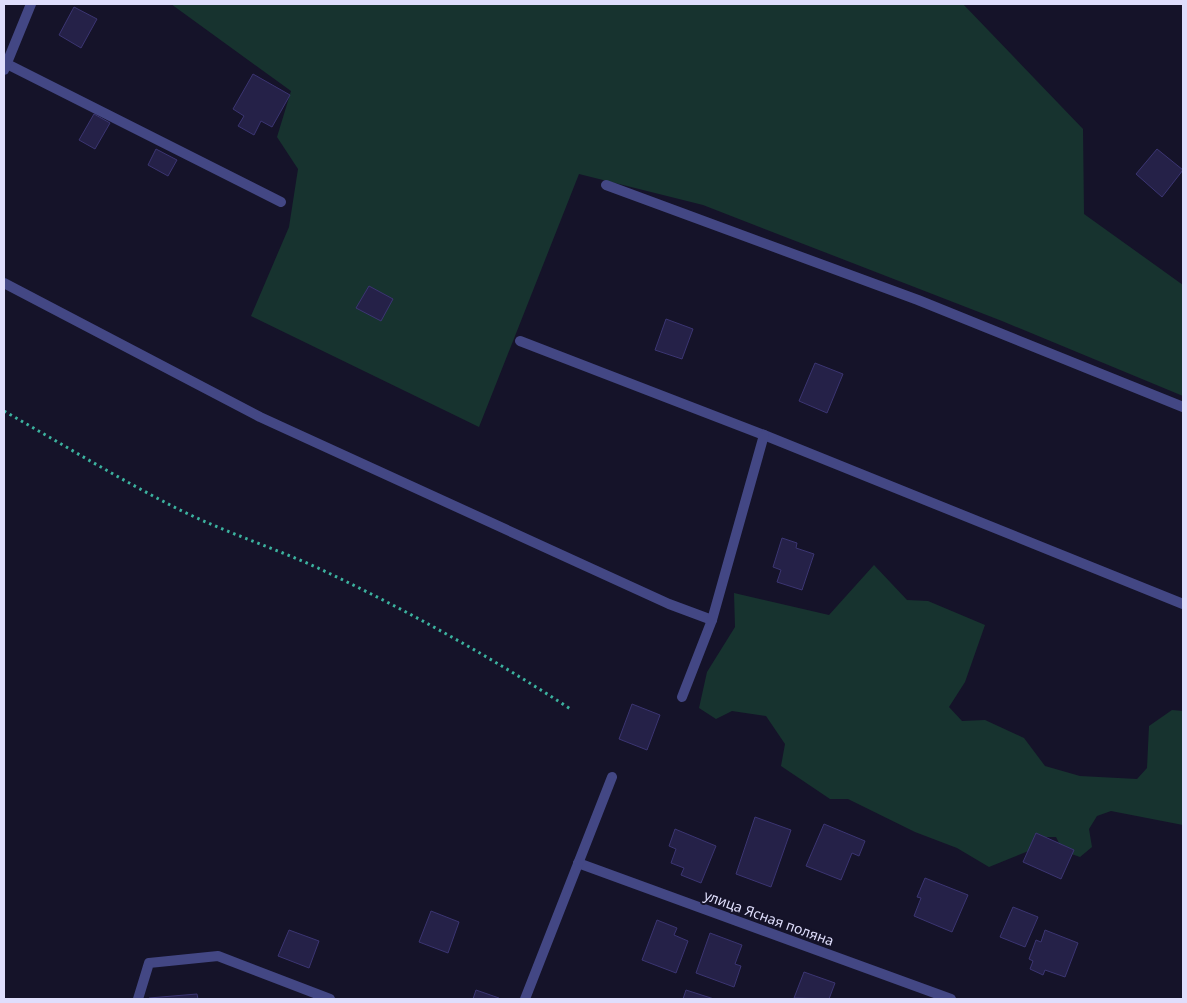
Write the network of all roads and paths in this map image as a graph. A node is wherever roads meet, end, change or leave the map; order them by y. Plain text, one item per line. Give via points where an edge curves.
1 (31, 4) edge
2 (6, 67) edge
3 (606, 185) dead end
4 (281, 202) dead end
5 (4, 283) edge
6 (520, 341) dead end
7 (1183, 407) edge
8 (4, 411) edge
9 (764, 435) junction
10 (1183, 604) edge
11 (712, 620) junction
12 (682, 697) dead end
13 (572, 710) dead end
14 (612, 777) dead end
15 (578, 862) junction
16 (138, 999) edge
17 (330, 999) edge
18 (525, 999) edge
19 (951, 999) edge

1 - 2 lane
2 - 4 lane
3 - 7 lane via 918,300
5 - 11 lane via 260,417 669,604
6 - 9 lane
8 - 13 path via 177,508 316,568 396,608 534,685
9 - 10 lane
9 - 11 lane
11 - 12 lane
14 - 15 lane
15 - 18 lane
15 - 19 lane, улица Ясная поляна
16 - 17 lane via 149,963 218,956

